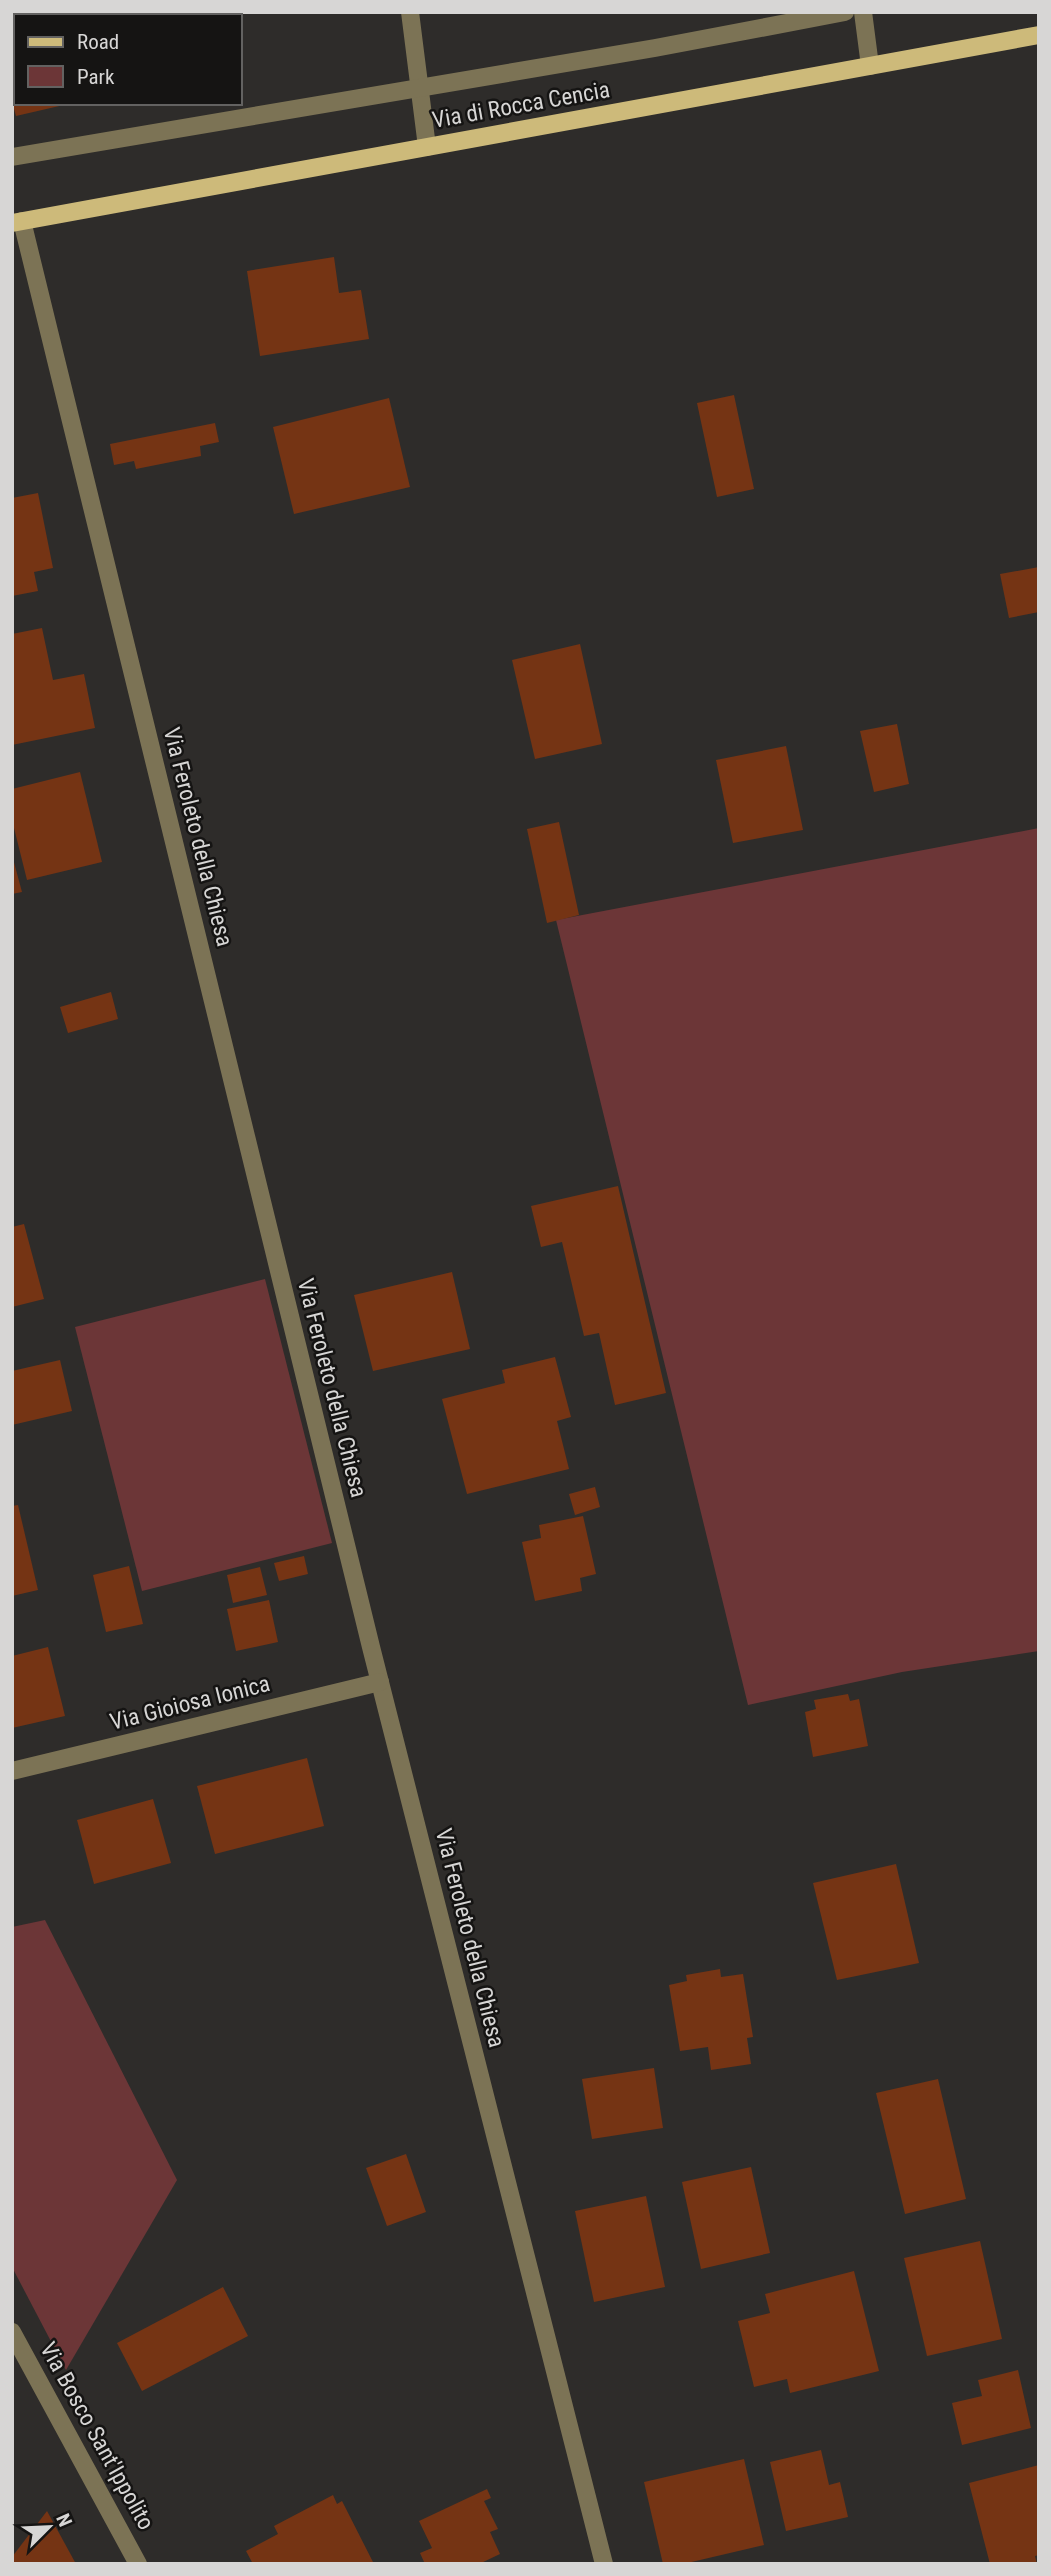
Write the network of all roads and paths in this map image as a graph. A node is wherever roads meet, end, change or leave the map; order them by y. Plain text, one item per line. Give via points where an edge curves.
1 (410, 12) edge
2 (845, 12) edge
3 (863, 12) edge
4 (1039, 35) edge
5 (870, 66) junction
6 (420, 88) junction
7 (427, 147) junction
8 (12, 157) edge
9 (17, 222) edge
10 (380, 1682) junction
11 (12, 1771) edge
12 (12, 2332) edge
13 (138, 2564) edge
14 (604, 2564) edge

1 - 6 street
2 - 6 street, Via di Rocca Cencia
3 - 5 street
4 - 5 main road, Via di Rocca Cencia
5 - 7 main road, Via di Rocca Cencia
6 - 7 street
6 - 8 street, Via di Rocca Cencia
7 - 9 main road, Via di Rocca Cencia
9 - 10 street, Via Feroleto della Chiesa
10 - 11 street, Via Gioiosa Ionica
10 - 14 street, Via Feroleto della Chiesa
12 - 13 street, Via Bosco Sant'Ippolito

